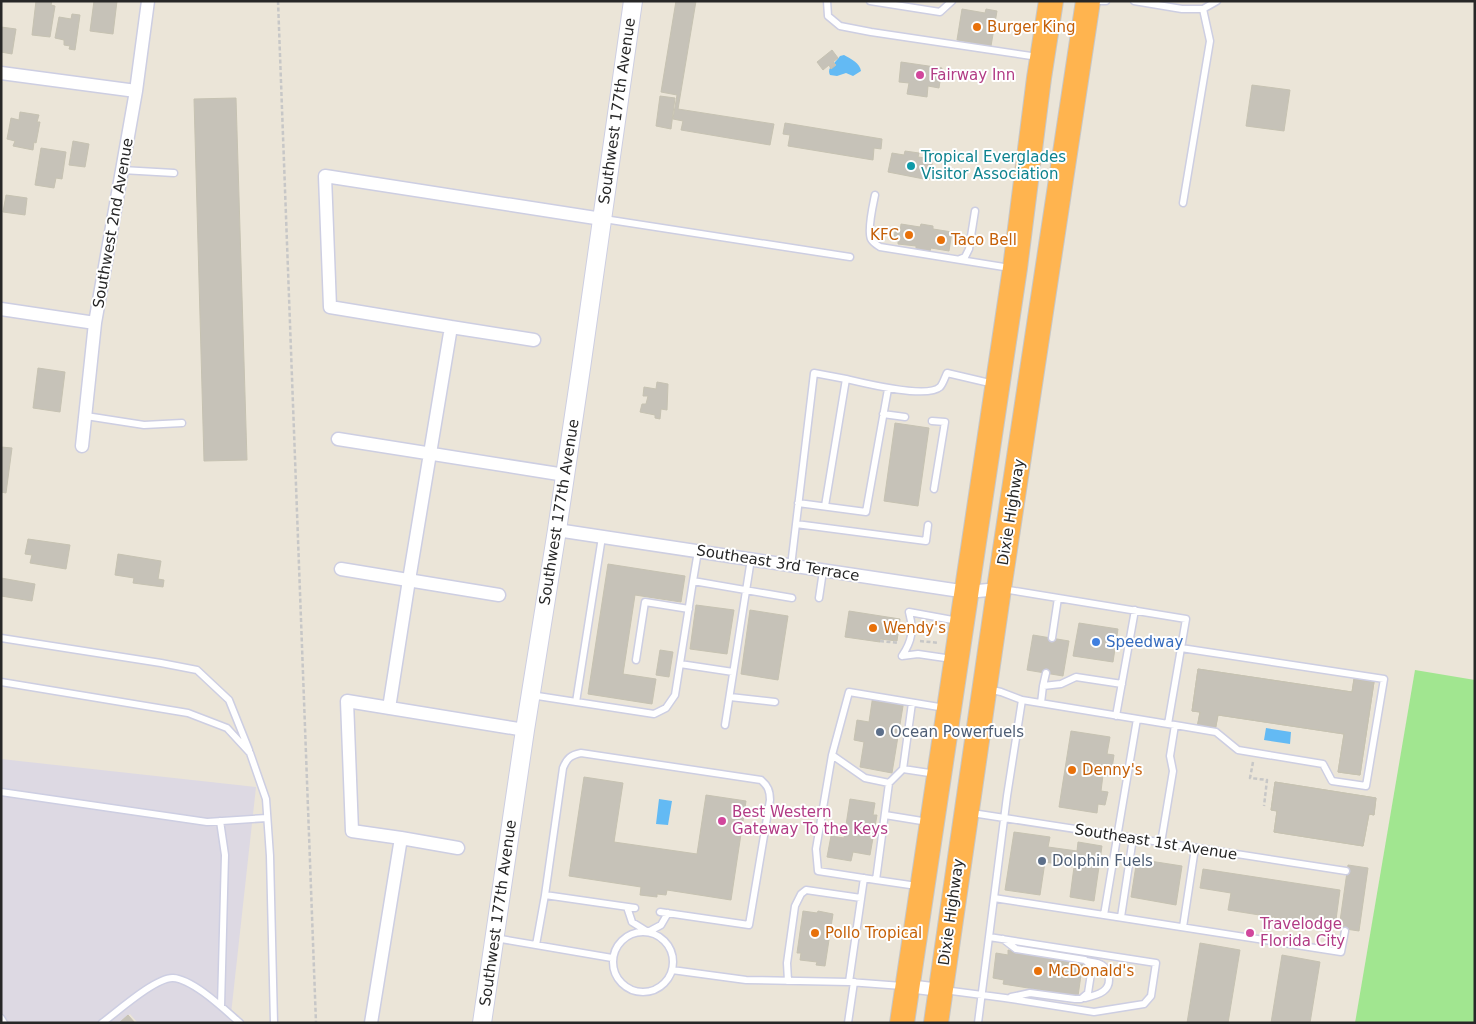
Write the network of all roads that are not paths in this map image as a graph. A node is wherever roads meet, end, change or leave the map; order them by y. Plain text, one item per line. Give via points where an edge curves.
1 (148, 1) edge
2 (632, 1) edge
3 (827, 1) edge
4 (870, 1) edge
5 (952, 1) edge
6 (1051, 1) edge
7 (1088, 1) edge
8 (1099, 1) edge
9 (1106, 1) edge
10 (1134, 1) edge
11 (1217, 1) edge
12 (1203, 9) junction
13 (1042, 58) junction
14 (1, 73) edge
15 (136, 92) junction
16 (122, 170) junction
17 (174, 172) dead end
18 (875, 194) dead end
19 (1183, 203) dead end
20 (975, 211) dead end
21 (602, 219) junction
22 (850, 257) dead end
23 (959, 260) junction
24 (1015, 268) junction
25 (1, 309) edge
26 (95, 323) junction
27 (451, 327) junction
28 (534, 340) dead end
29 (846, 379) junction
30 (998, 384) junction
31 (888, 389) junction
32 (883, 414) junction
33 (86, 416) junction
34 (905, 417) dead end
35 (932, 421) dead end
36 (182, 423) dead end
37 (338, 439) dead end
38 (82, 446) dead end
39 (430, 453) junction
40 (565, 475) junction
41 (934, 489) dead end
42 (798, 503) junction
43 (825, 506) junction
44 (796, 524) junction
45 (928, 525) dead end
46 (557, 530) junction
47 (602, 536) junction
48 (698, 551) junction
49 (751, 559) junction
50 (791, 566) junction
51 (342, 569) dead end
52 (822, 571) junction
53 (409, 580) junction
54 (693, 581) junction
55 (999, 589) junction
56 (746, 590) junction
57 (967, 592) junction
58 (499, 595) dead end
59 (792, 598) dead end
60 (819, 598) dead end
61 (1058, 598) junction
62 (689, 609) junction
63 (1135, 610) junction
64 (962, 622) junction
65 (1, 638) edge
66 (1052, 638) dead end
67 (1181, 648) junction
68 (636, 660) dead end
69 (957, 660) junction
70 (680, 664) junction
71 (734, 672) junction
72 (1046, 673) dead end
73 (1, 682) edge
74 (1122, 684) junction
75 (1043, 686) junction
76 (985, 689) junction
77 (530, 695) junction
78 (730, 697) junction
79 (1022, 700) junction
80 (576, 702) junction
81 (775, 702) dead end
82 (912, 703) junction
83 (1040, 703) junction
84 (389, 708) junction
85 (949, 709) junction
86 (1116, 716) junction
87 (1137, 719) junction
88 (725, 725) dead end
89 (1172, 725) junction
90 (525, 730) junction
91 (250, 753) junction
92 (832, 755) junction
93 (902, 769) junction
94 (940, 775) junction
95 (889, 783) junction
96 (1, 792) edge
97 (966, 812) junction
98 (885, 815) junction
99 (267, 818) junction
100 (1005, 818) junction
101 (220, 822) junction
102 (932, 823) junction
103 (1117, 836) junction
104 (401, 838) junction
105 (1133, 838) junction
106 (1161, 842) junction
107 (458, 848) dead end
108 (1195, 848) junction
109 (1346, 871) dead end
110 (864, 878) junction
111 (876, 880) junction
112 (923, 888) junction
113 (545, 895) junction
114 (862, 898) junction
115 (994, 898) junction
116 (627, 907) junction
117 (635, 908) dead end
118 (660, 912) dead end
119 (668, 913) junction
120 (1104, 915) junction
121 (1121, 918) junction
122 (1183, 927) junction
123 (1345, 931) dead end
124 (648, 932) junction
125 (989, 937) junction
126 (494, 938) junction
127 (1002, 938) junction
128 (536, 945) junction
129 (612, 958) junction
130 (1085, 960) junction
131 (672, 970) junction
132 (788, 981) junction
133 (851, 982) junction
134 (908, 986) junction
135 (940, 990) junction
136 (981, 994) junction
137 (1005, 998) junction
138 (1081, 999) junction
139 (221, 1006) junction
140 (1, 1018) edge
141 (4, 1023) edge
142 (102, 1023) edge
143 (240, 1023) edge
144 (274, 1023) edge
145 (371, 1023) edge
146 (482, 1023) edge
147 (848, 1023) edge
148 (902, 1023) edge
149 (936, 1023) edge
150 (978, 1023) edge

1 - 15 street, Southwest 2nd Avenue
2 - 21 main road, Southwest 177th Avenue
3 - 13 lane via 828,16 840,26
4 - 5 lane via 940,12
6 - 13 highway, Dixie Highway
7 - 55 highway, Dixie Highway
8 - 9 lane
10 - 12 lane via 1182,10
11 - 12 lane
12 - 19 lane via 1210,41
13 - 24 highway, Dixie Highway
14 - 15 street
15 - 16 street, Southwest 2nd Avenue
16 - 17 lane
16 - 26 street, Southwest 2nd Avenue
18 - 23 lane via 870,231 874,243 889,249
20 - 23 lane via 969,249
21 - 22 lane
21 - 27 street via 325,176 330,307
21 - 40 main road, Southwest 177th Avenue
23 - 24 lane
24 - 30 highway, Dixie Highway
25 - 26 street
26 - 33 street, Southwest 2nd Avenue
27 - 28 street
27 - 39 street
29 - 31 lane
29 - 42 lane via 814,373
29 - 43 lane
30 - 31 lane via 947,373 940,387 931,392
30 - 57 highway, Dixie Highway
31 - 32 lane
32 - 34 lane
32 - 43 lane via 866,512
33 - 36 lane via 144,426
33 - 38 street, Southwest 2nd Avenue
35 - 41 lane via 945,422
37 - 39 street
39 - 40 street
39 - 53 street
40 - 46 main road, Southwest 177th Avenue
42 - 43 lane
42 - 44 lane
44 - 45 lane via 926,541
44 - 50 lane
46 - 47 street, Southeast 3rd Terrace
46 - 77 main road, Southwest 177th Avenue
47 - 48 street, Southeast 3rd Terrace
47 - 80 lane
48 - 49 street, Southeast 3rd Terrace
48 - 54 lane
49 - 50 street, Southeast 3rd Terrace
49 - 56 lane
50 - 52 street, Southeast 3rd Terrace
51 - 53 street
52 - 57 street, Southeast 3rd Terrace
52 - 60 lane
53 - 58 street
53 - 84 street
54 - 56 lane
54 - 62 lane
55 - 57 street, Southeast 3rd Terrace
55 - 61 lane
55 - 76 highway, Dixie Highway
56 - 59 lane
56 - 71 lane
57 - 64 highway, Dixie Highway
61 - 63 lane
61 - 66 lane
62 - 68 lane via 645,602
62 - 70 lane
63 - 67 lane via 1186,618
63 - 74 lane
64 - 69 highway, Dixie Highway
64 - 69 lane via 909,612 911,639 902,656 918,654
65 - 91 lane via 197,670 229,700
67 - 89 lane
67 - 89 lane via 1384,679 1366,786 1332,780 1323,764 1238,750 1216,732
69 - 85 highway, Dixie Highway
70 - 71 lane
70 - 80 lane via 675,696 666,708 654,714
71 - 78 lane
72 - 75 lane
73 - 91 lane via 188,713 226,728
74 - 75 lane via 1076,677 1061,684
74 - 86 lane
75 - 83 lane
76 - 79 lane
76 - 97 highway, Dixie Highway
77 - 80 lane
77 - 90 main road, Southwest 177th Avenue
78 - 81 lane
78 - 88 lane
79 - 83 lane
79 - 100 lane
82 - 85 lane
82 - 92 lane via 849,692
82 - 93 lane
83 - 86 lane
84 - 90 street
84 - 104 street via 347,701 352,831
85 - 94 highway, Dixie Highway
86 - 87 lane
87 - 89 lane
87 - 103 lane
89 - 106 lane via 1170,756 1173,771
90 - 126 main road, Southwest 177th Avenue
91 - 99 lane via 266,799
92 - 95 lane via 865,778
92 - 110 lane via 816,849 818,871
93 - 94 lane
93 - 95 lane
94 - 102 highway, Dixie Highway
95 - 98 lane
96 - 101 lane
97 - 100 lane, Southeast 1st Avenue
97 - 135 highway, Dixie Highway
98 - 102 lane
98 - 111 lane
99 - 101 lane
99 - 144 lane
100 - 103 lane, Southeast 1st Avenue
100 - 115 lane
101 - 139 lane via 226,855
102 - 112 highway, Dixie Highway
103 - 105 lane, Southeast 1st Avenue
103 - 120 lane
104 - 107 street
104 - 145 street
105 - 106 lane, Southeast 1st Avenue
105 - 121 lane
106 - 108 lane, Southeast 1st Avenue
108 - 109 lane, Southeast 1st Avenue
108 - 122 lane
110 - 111 lane
110 - 114 lane
111 - 112 lane
112 - 134 highway, Dixie Highway
113 - 116 lane
113 - 119 lane via 563,768 572,755 581,753 761,780 770,791 770,800 750,925
113 - 128 lane
114 - 132 lane via 806,890 801,894 795,906 787,963
114 - 133 lane
115 - 120 lane
115 - 125 lane
116 - 117 lane
116 - 124 lane via 632,922
118 - 119 lane
119 - 124 lane via 661,925
120 - 121 lane
121 - 122 lane
122 - 123 lane via 1341,952
124 - 129 lane via 629,934 615,948
124 - 131 lane via 658,935 671,950
125 - 127 lane
125 - 136 lane
126 - 128 lane
126 - 146 main road, Southwest 177th Avenue
127 - 130 lane via 1016,949
127 - 137 lane via 1156,963 1151,996 1144,1004 1094,1012
128 - 129 lane
129 - 131 lane via 616,977 632,990 652,991 668,979
130 - 138 lane via 1092,972 1088,993
130 - 138 lane via 1107,970 1109,984 1098,995
131 - 132 lane via 746,980
132 - 133 lane
133 - 134 lane
133 - 147 lane
134 - 135 street
134 - 148 highway, Dixie Highway
135 - 136 lane
135 - 149 highway, Dixie Highway
136 - 137 lane
136 - 150 lane
137 - 138 lane via 1030,992
139 - 142 lane via 188,982 174,978 146,989
139 - 143 lane
140 - 141 lane

